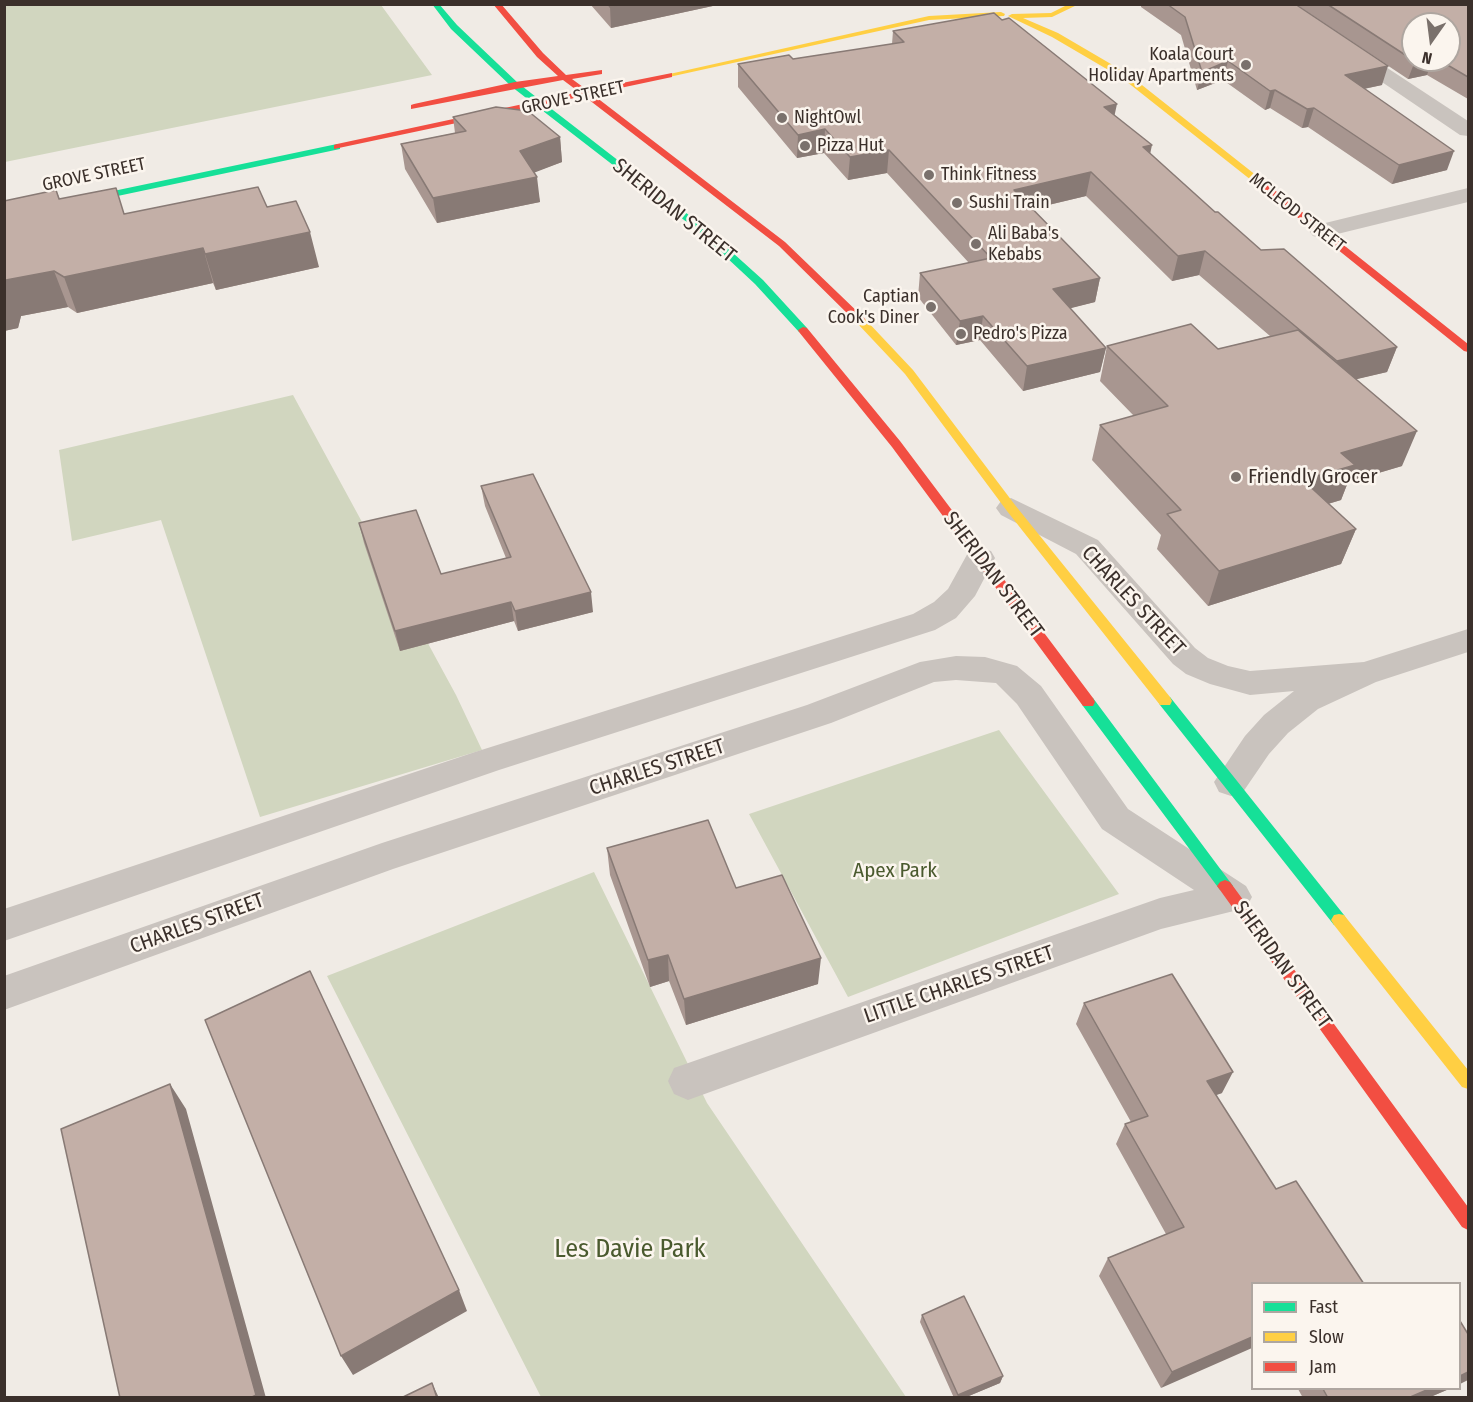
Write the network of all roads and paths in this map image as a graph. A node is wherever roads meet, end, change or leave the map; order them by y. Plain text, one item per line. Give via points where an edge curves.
1 (435, 4) edge
2 (496, 4) edge
3 (924, 4) edge
4 (973, 4) edge
5 (1077, 4) edge
6 (1276, 4) edge
7 (1006, 15) junction
8 (1082, 20) dead end
9 (1098, 44) dead end
10 (686, 57) dead end
11 (618, 69) dead end
12 (563, 76) junction
13 (1125, 76) junction
14 (515, 85) junction
15 (589, 94) junction
16 (539, 105) junction
17 (401, 110) dead end
18 (1468, 130) edge
19 (1468, 195) edge
20 (4, 217) edge
21 (1321, 231) junction
22 (1468, 349) edge
23 (1011, 508) junction
24 (980, 558) junction
25 (1468, 640) edge
26 (854, 645) junction
27 (1365, 674) junction
28 (884, 689) junction
29 (1231, 782) junction
30 (1233, 897) junction
31 (4, 925) edge
32 (4, 993) edge
33 (688, 1081) dead end
34 (1468, 1082) edge
35 (1468, 1221) edge

1 - 14 main road, SHERIDAN STREET
2 - 12 main road, SHERIDAN STREET
3 - 10 main road via 866,21
4 - 7 main road, MCLEOD STREET
5 - 7 main road, GROVE STREET via 1052,15
5 - 8 main road
6 - 18 street
7 - 13 main road, MCLEOD STREET via 1055,35
7 - 15 main road, GROVE STREET via 897,23
9 - 13 main road, MCLEOD STREET
11 - 12 main road, GROVE STREET
12 - 14 main road, GROVE STREET
12 - 15 main road, SHERIDAN STREET
13 - 21 main road, MCLEOD STREET
14 - 16 main road, SHERIDAN STREET
14 - 17 main road, GROVE STREET
15 - 16 main road, GROVE STREET
15 - 23 main road, SHERIDAN STREET via 782,244 832,291 909,372
16 - 20 main road, GROVE STREET
16 - 24 main road, SHERIDAN STREET via 700,228 759,282 867,407
19 - 21 street
21 - 22 main road, MCLEOD STREET
23 - 27 street, CHARLES STREET via 1087,548 1197,666 1250,683
23 - 29 main road, SHERIDAN STREET
24 - 26 street via 960,596 945,610 924,622
24 - 30 main road, SHERIDAN STREET
25 - 27 street, CHARLES STREET
26 - 28 street
26 - 31 street via 487,761
27 - 29 street, CHARLES STREET via 1306,700 1276,724
28 - 30 street, CHARLES STREET via 931,670 985,669 1006,675 1029,696 1115,819
28 - 32 street, CHARLES STREET via 382,858
29 - 34 main road, SHERIDAN STREET
30 - 33 street, LITTLE CHARLES STREET via 1160,914
30 - 35 main road, SHERIDAN STREET

